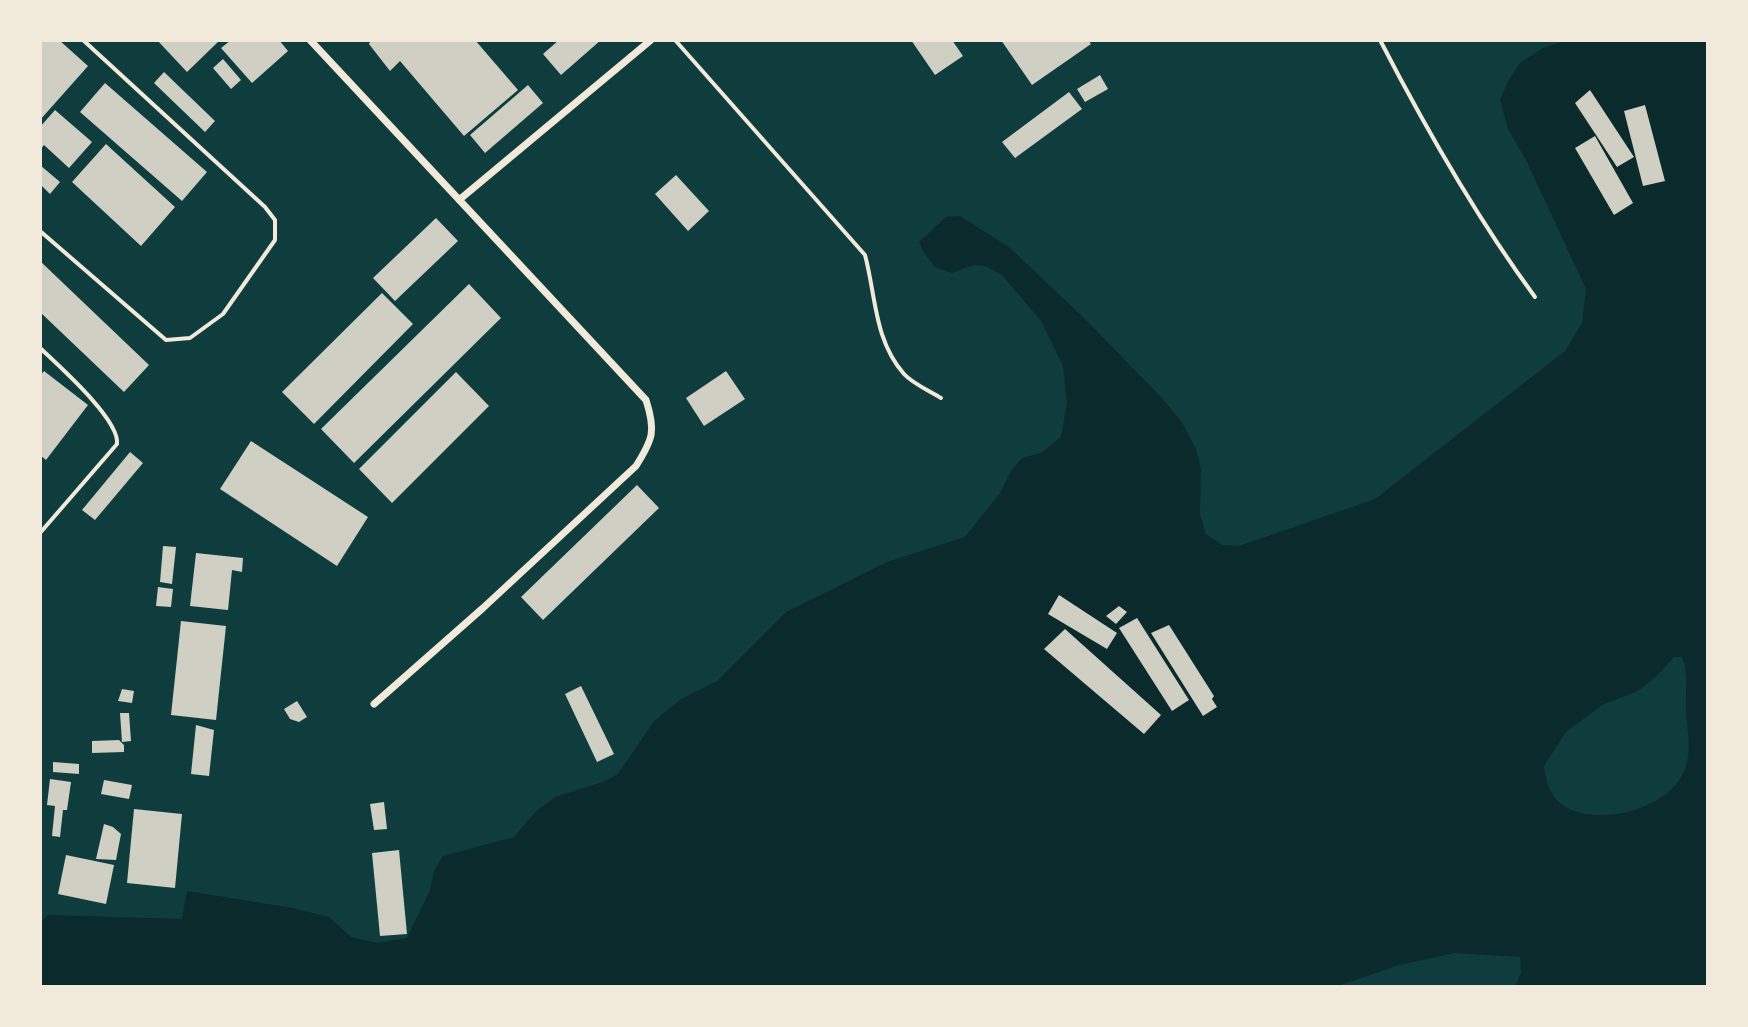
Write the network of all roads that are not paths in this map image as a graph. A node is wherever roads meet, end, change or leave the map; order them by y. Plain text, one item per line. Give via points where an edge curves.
1 (83, 40) edge
2 (310, 40) edge
3 (651, 40) edge
4 (675, 40) edge
5 (1380, 40) edge
6 (459, 200) junction
7 (40, 231) edge
8 (1535, 297) dead end
9 (40, 348) edge
10 (941, 398) dead end
11 (40, 533) edge
12 (374, 704) dead end

1 - 7 lane via 265,207 275,220 275,240 223,314 190,338 166,340
2 - 6 street
3 - 6 street
4 - 10 lane via 865,255 886,345 905,375
5 - 8 lane via 1462,187
6 - 12 street via 646,400 653,422 651,441 636,466
9 - 11 lane via 107,416 118,436 117,444

